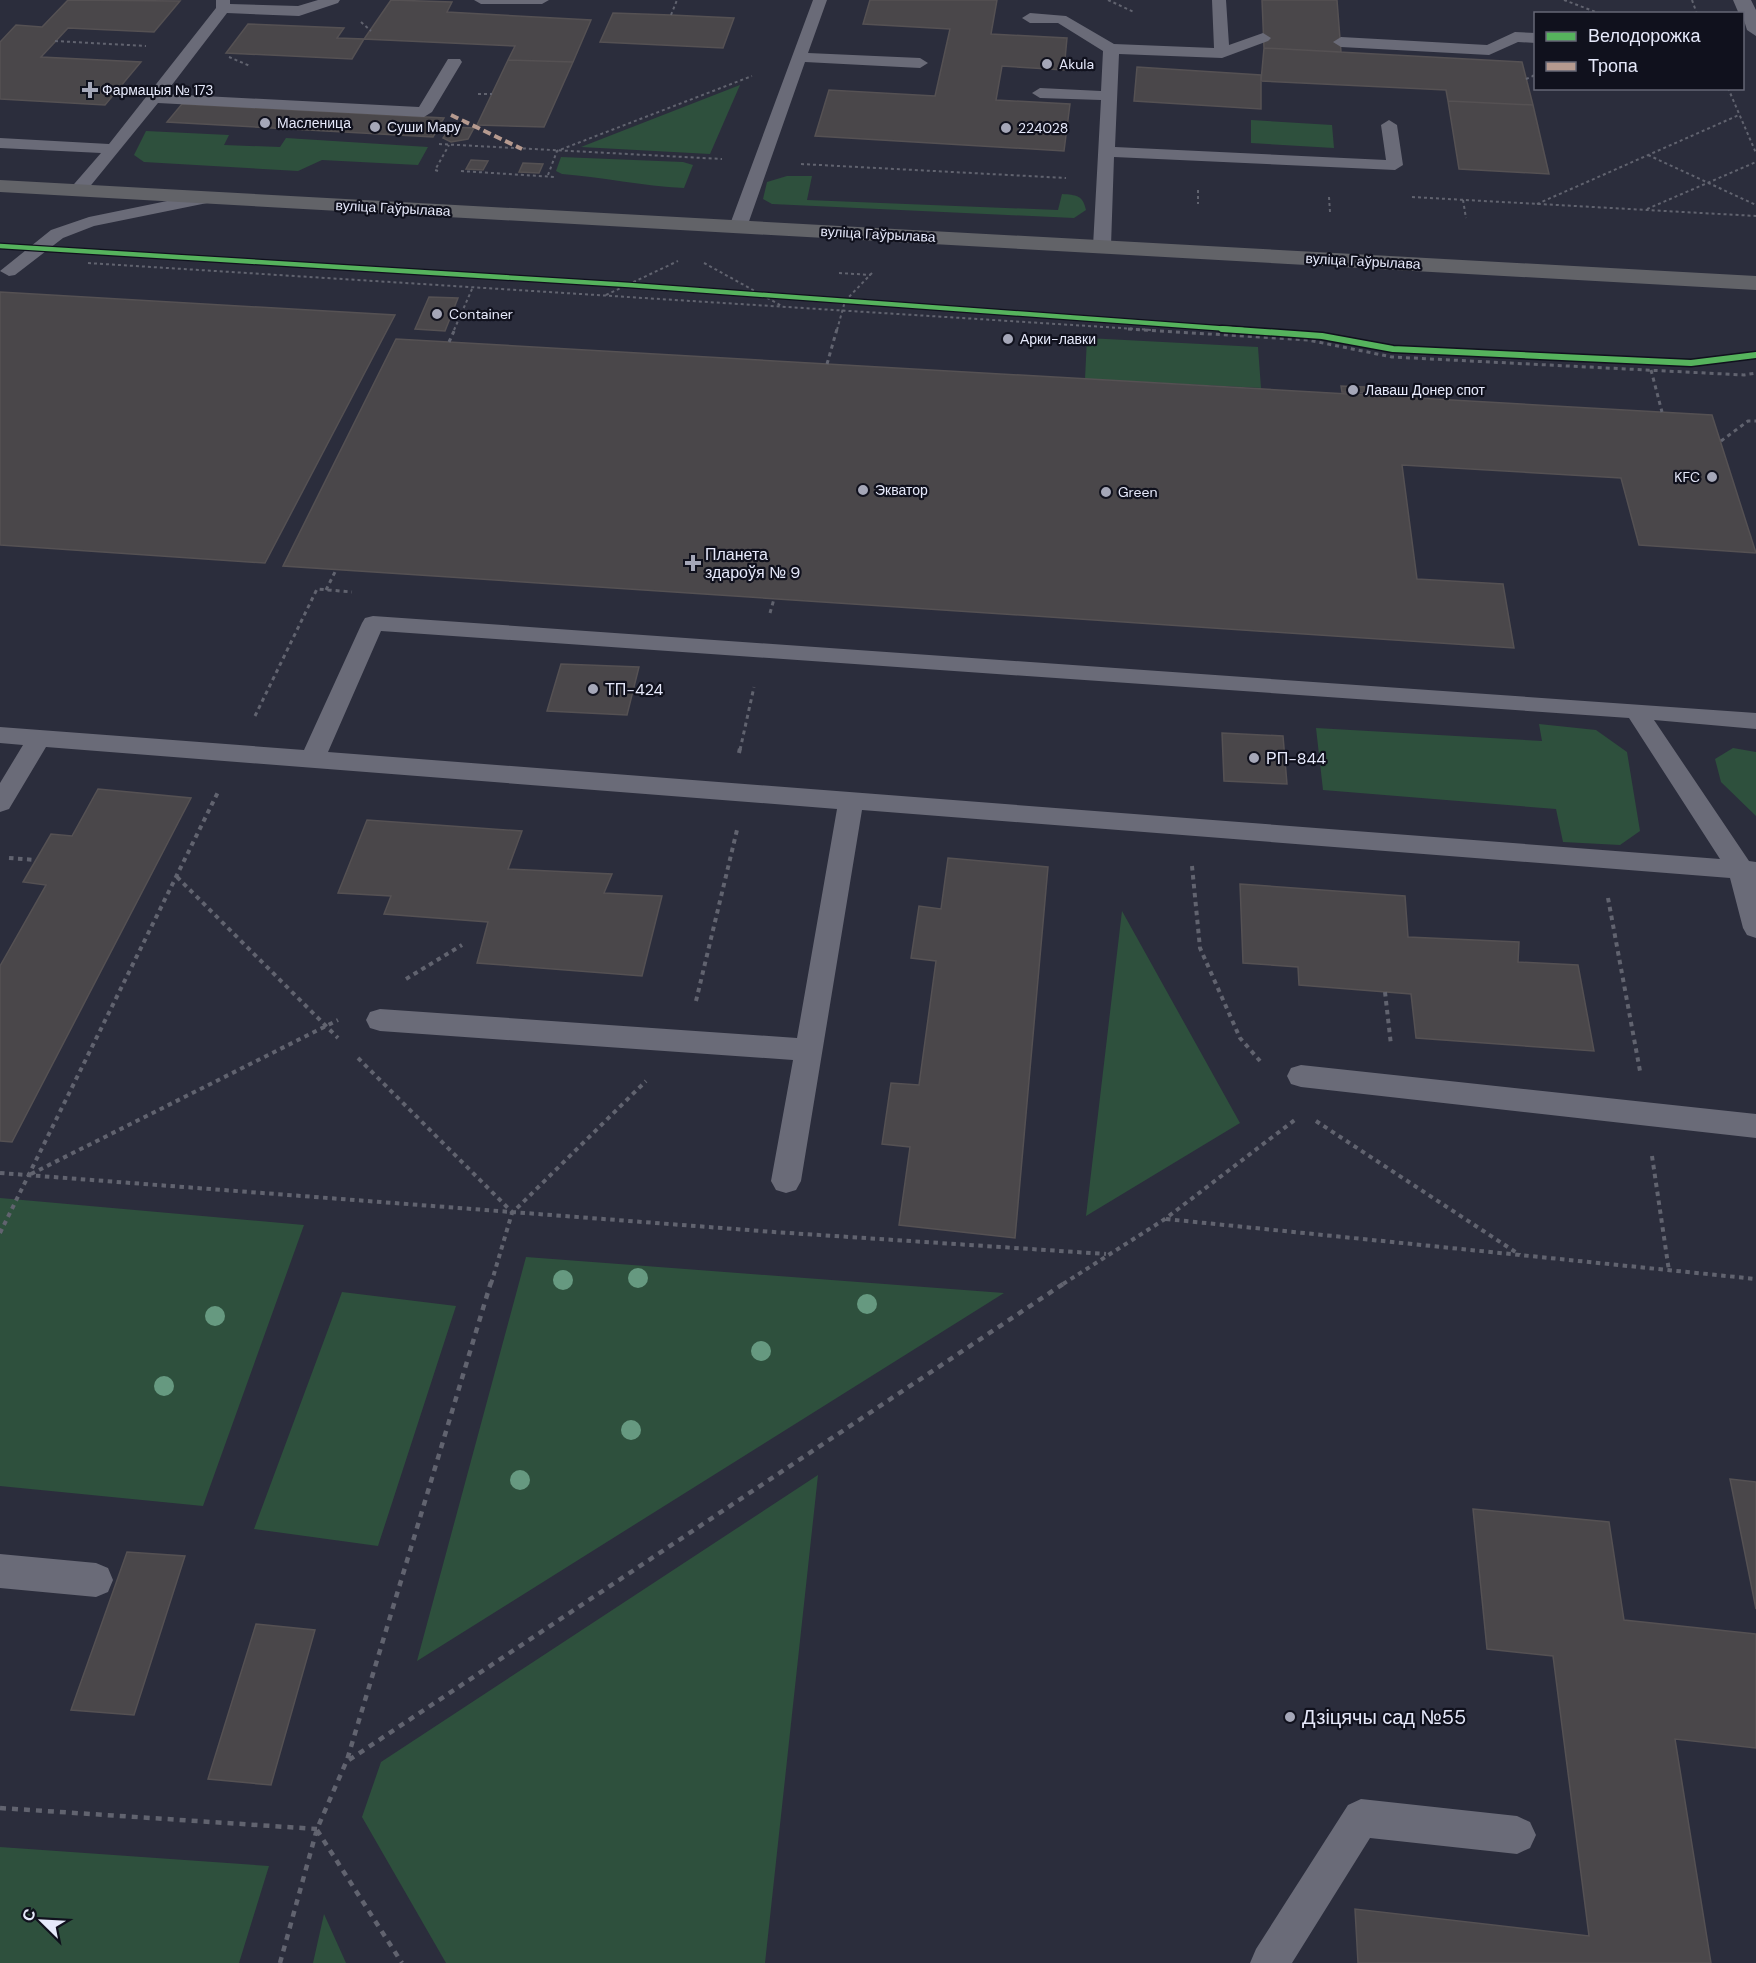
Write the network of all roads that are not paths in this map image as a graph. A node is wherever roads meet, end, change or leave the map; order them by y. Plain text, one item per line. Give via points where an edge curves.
1 (333, 0) edge
2 (481, 0) edge
3 (542, 0) edge
4 (1219, 0) edge
5 (1742, 0) edge
6 (815, 1) edge
7 (223, 4) edge
8 (1030, 18) dead end
9 (1754, 23) edge
10 (1263, 38) dead end
11 (1534, 38) edge
12 (1341, 42) dead end
13 (1111, 49) junction
14 (1222, 53) junction
15 (798, 57) junction
16 (454, 62) dead end
17 (920, 63) dead end
18 (1041, 93) dead end
19 (1108, 96) junction
20 (153, 98) junction
21 (1389, 125) dead end
22 (0, 143) edge
23 (114, 149) junction
24 (1106, 152) junction
25 (0, 186) edge
26 (77, 191) junction
27 (211, 197) junction
28 (738, 227) junction
29 (1102, 246) junction
30 (9, 272) dead end
31 (1756, 283) edge
32 (1636, 711) junction
33 (1756, 721) edge
34 (0, 735) edge
35 (39, 739) junction
36 (313, 758) junction
37 (851, 802) junction
38 (0, 803) edge
39 (1748, 871) edge
40 (1756, 928) edge
41 (380, 1020) dead end
42 (808, 1050) junction
43 (1301, 1076) dead end
44 (1756, 1126) edge
45 (786, 1181) dead end
46 (0, 1570) edge
47 (96, 1580) dead end
48 (1517, 1835) dead end
49 (1270, 1963) edge

1 - 7 lane via 299,11
2 - 3 lane
4 - 14 lane
5 - 9 street
6 - 15 lane
7 - 20 lane
8 - 13 lane via 1061,19
10 - 14 lane
11 - 12 lane via 1515,37 1489,50
13 - 14 lane
13 - 19 lane
15 - 17 lane
15 - 28 lane
16 - 20 lane via 424,112
18 - 19 lane
19 - 24 lane
20 - 23 lane
21 - 24 lane via 1395,165
22 - 23 lane
23 - 26 lane
24 - 29 lane
25 - 26 main road, вуліца Гаўрылава
26 - 27 main road, вуліца Гаўрылава
27 - 28 main road, вуліца Гаўрылава
27 - 30 lane via 89,222 57,234
28 - 29 main road, вуліца Гаўрылава
29 - 31 main road, вуліца Гаўрылава
32 - 33 lane
32 - 36 lane via 373,623
32 - 39 lane
34 - 35 lane
35 - 36 lane
35 - 38 lane
36 - 37 lane
37 - 39 lane
37 - 42 lane
39 - 40 lane
41 - 42 lane
42 - 45 lane
43 - 44 lane
46 - 47 lane
48 - 49 lane via 1361,1818

